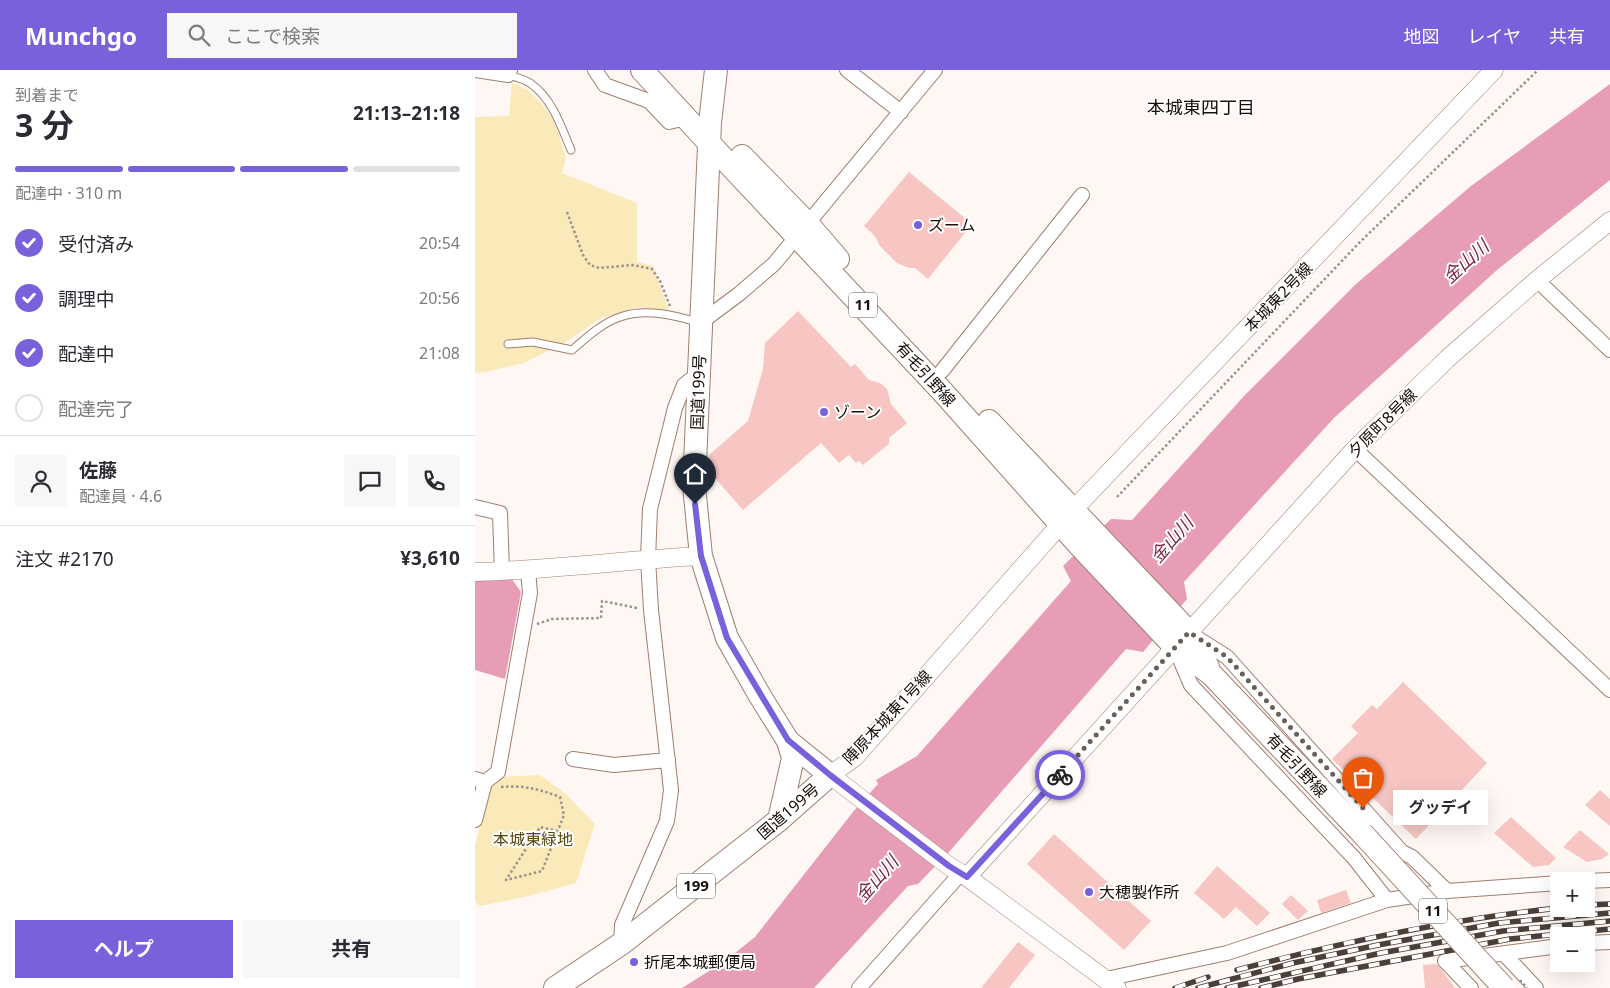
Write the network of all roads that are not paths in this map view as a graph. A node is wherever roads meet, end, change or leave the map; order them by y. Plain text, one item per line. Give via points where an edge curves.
1 (475, 70) edge
2 (595, 70) edge
3 (642, 70) edge
4 (663, 70) edge
5 (717, 70) edge
6 (847, 70) edge
7 (935, 70) edge
8 (1494, 70) edge
9 (509, 72) edge
10 (901, 112) junction
11 (686, 118) junction
12 (710, 134) junction
13 (571, 150) dead end
14 (1082, 195) dead end
15 (1610, 221) edge
16 (802, 230) junction
17 (1537, 280) junction
18 (700, 323) junction
19 (508, 344) dead end
20 (1610, 350) edge
21 (942, 371) junction
22 (698, 374) junction
23 (1355, 449) junction
24 (475, 507) edge
25 (1067, 517) junction
26 (701, 556) junction
27 (648, 559) junction
28 (528, 570) junction
29 (475, 572) edge
30 (502, 572) junction
31 (1177, 635) junction
32 (1610, 690) edge
33 (788, 740) junction
34 (573, 759) dead end
35 (668, 760) junction
36 (830, 775) junction
37 (484, 779) edge
38 (475, 820) edge
39 (779, 820) junction
40 (959, 872) junction
41 (1610, 880) edge
42 (1595, 881) edge
43 (1550, 884) edge
44 (1447, 891) junction
45 (1387, 900) junction
46 (1610, 942) edge
47 (1595, 943) edge
48 (621, 944) junction
49 (1550, 947) edge
50 (1505, 954) junction
51 (1111, 983) edge
52 (555, 988) edge
53 (859, 988) edge
54 (1471, 988) edge
55 (1504, 988) edge
56 (1536, 988) edge

1 - 9 street
2 - 11 street via 605,84 649,101 669,122
3 - 11 main road, 有毛引野線 / 11
4 - 12 main road, 有毛引野線 / 11
5 - 12 main road, 国道199号
6 - 10 street
7 - 10 street
8 - 25 street, 本城東2号線
9 - 13 lane via 541,92 554,111
10 - 16 street
11 - 12 main road, 有毛引野線 / 11
12 - 16 main road, 有毛引野線 / 11
12 - 18 main road, 国道199号
14 - 21 street
15 - 17 street, 夕原町8号線
16 - 18 street via 774,264
16 - 21 main road, 有毛引野線 / 11
16 - 25 main road, 有毛引野線 / 11 via 935,383
17 - 20 street
17 - 23 street, 夕原町8号線 via 1447,359
18 - 19 lane via 673,315 639,314 621,317 594,332 572,350 533,342
18 - 22 main road, 国道199号
21 - 25 main road, 有毛引野線 / 11
22 - 26 main road, 国道199号 via 694,486
22 - 27 street via 683,385 675,408 650,509
23 - 31 street, 夕原町8号線
23 - 32 street
24 - 30 street via 500,513
25 - 31 main road, 有毛引野線 / 11
25 - 36 street, 陣原本城東1号線 via 854,758
26 - 27 street
26 - 33 main road, 国道199号 via 727,638
27 - 28 street
27 - 35 street
28 - 30 street
28 - 37 street via 530,593 498,772
29 - 30 street
31 - 40 street, 夕原町8号線
31 - 44 street via 1227,657 1401,852 1412,857
31 - 45 street via 1191,685 1354,858
31 - 55 main road, 有毛引野線 / 11, bridge
33 - 36 main road, 国道199号
33 - 39 main road via 793,758
34 - 35 street via 614,765
35 - 48 street via 671,790 667,821 623,925
36 - 39 main road, 国道199号 / 199
36 - 40 street, 陣原本城東1号線
37 - 38 street
39 - 48 main road, 国道199号 / 199
40 - 51 street, 陣原本城東1号線
40 - 53 street
41 - 42 street
43 - 44 street
44 - 45 street
45 - 51 street via 1227,953
46 - 47 street
48 - 52 main road, 国道199号 / 199
49 - 50 street
50 - 54 street via 1445,961
50 - 56 street

